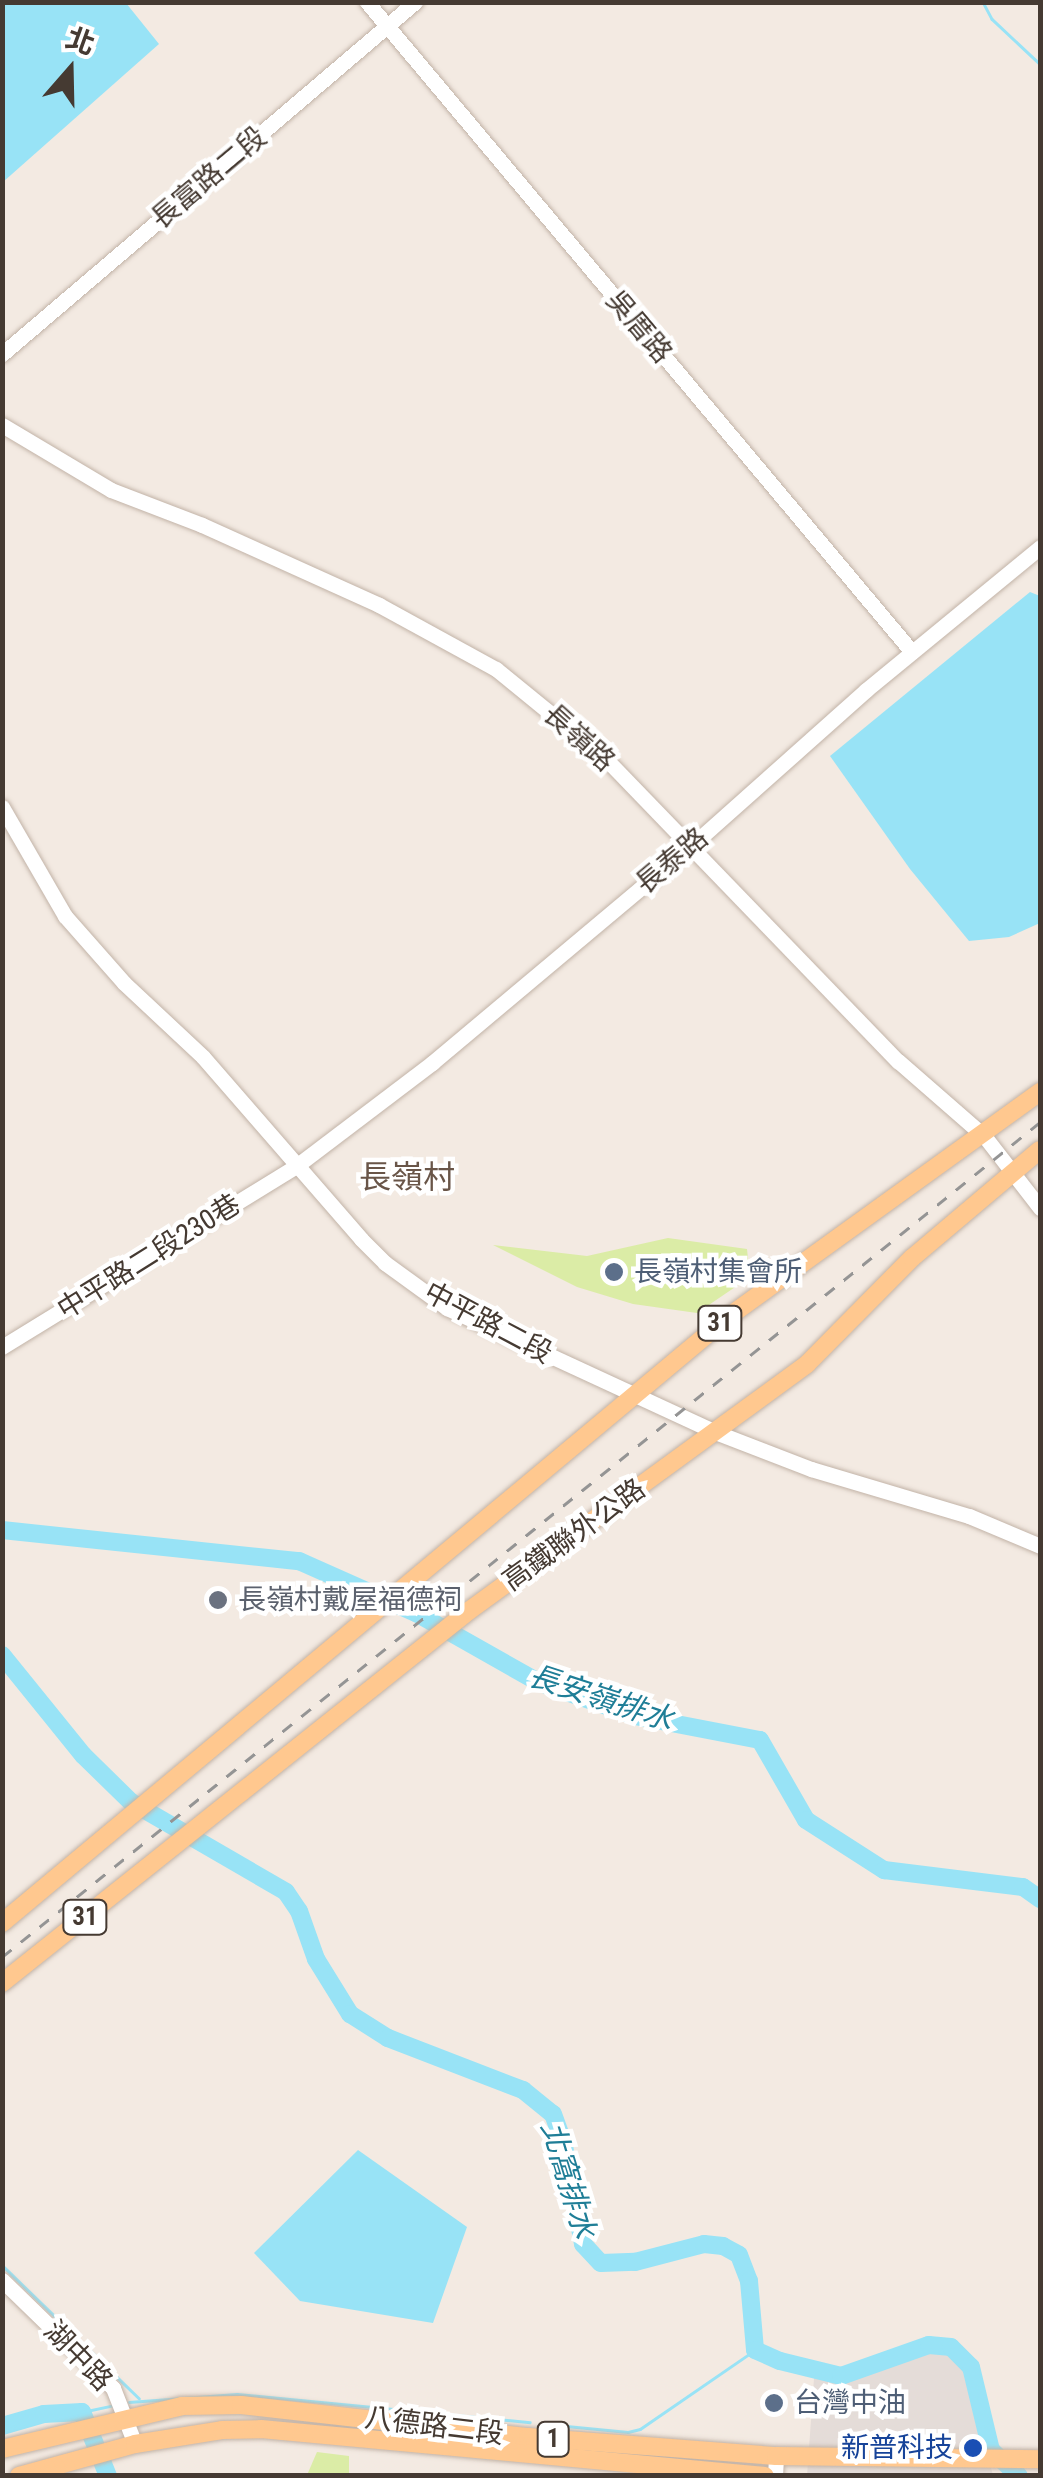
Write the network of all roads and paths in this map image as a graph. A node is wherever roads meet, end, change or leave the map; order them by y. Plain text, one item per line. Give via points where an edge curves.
1 (367, 2) edge
2 (416, 2) edge
3 (388, 26) junction
4 (2, 354) edge
5 (2, 425) edge
6 (1040, 546) edge
7 (912, 652) junction
8 (2, 808) edge
9 (691, 846) junction
10 (1040, 1092) edge
11 (985, 1137) junction
12 (1040, 1150) edge
13 (295, 1167) junction
14 (1014, 1172) junction
15 (1040, 1208) edge
16 (2, 1347) edge
17 (634, 1398) junction
18 (715, 1432) junction
19 (1040, 1546) edge
20 (2, 1923) edge
21 (2, 1983) edge
22 (2, 2280) edge
23 (126, 2417) junction
24 (135, 2444) junction
25 (2, 2449) edge
26 (776, 2456) junction
27 (1040, 2458) edge
28 (20, 2476) edge
29 (765, 2476) edge
30 (775, 2476) edge

1 - 3 street, 吳厝路
2 - 3 street, 長富路二段
3 - 4 street, 長富路二段
3 - 7 street, 吳厝路
5 - 9 street, 長嶺路 via 111,490 378,605 496,669 604,757
6 - 7 street, 長泰路
7 - 9 street, 長泰路
8 - 13 street, 中平路二段 via 65,916 203,1057
9 - 11 street, 長嶺路 via 898,1061
9 - 13 street, 長泰路 via 432,1063
10 - 11 main road, 31
11 - 14 street, 長嶺路
11 - 17 main road, 31 via 790,1268
12 - 14 main road, 高鐵聯外公路 / 31
13 - 16 street, 中平路二段230巷
13 - 17 street, 中平路二段 via 385,1263 447,1308
14 - 15 street, 長嶺路
14 - 18 main road, 高鐵聯外公路 / 31 via 912,1258 807,1364
17 - 18 street, 中平路二段
17 - 20 main road, 31
18 - 19 street, 中平路二段
18 - 21 main road, 高鐵聯外公路 / 31 via 470,1610
22 - 23 street, 湖中路 via 113,2388
23 - 24 street, 湖中路
23 - 25 main road, 1
23 - 26 main road, 八德路二段 / 1 via 182,2406 241,2406
24 - 28 main road, 1
24 - 29 main road, 八德路二段 / 1 via 262,2430
26 - 27 main road, 八德路二段 / 1
26 - 30 street

